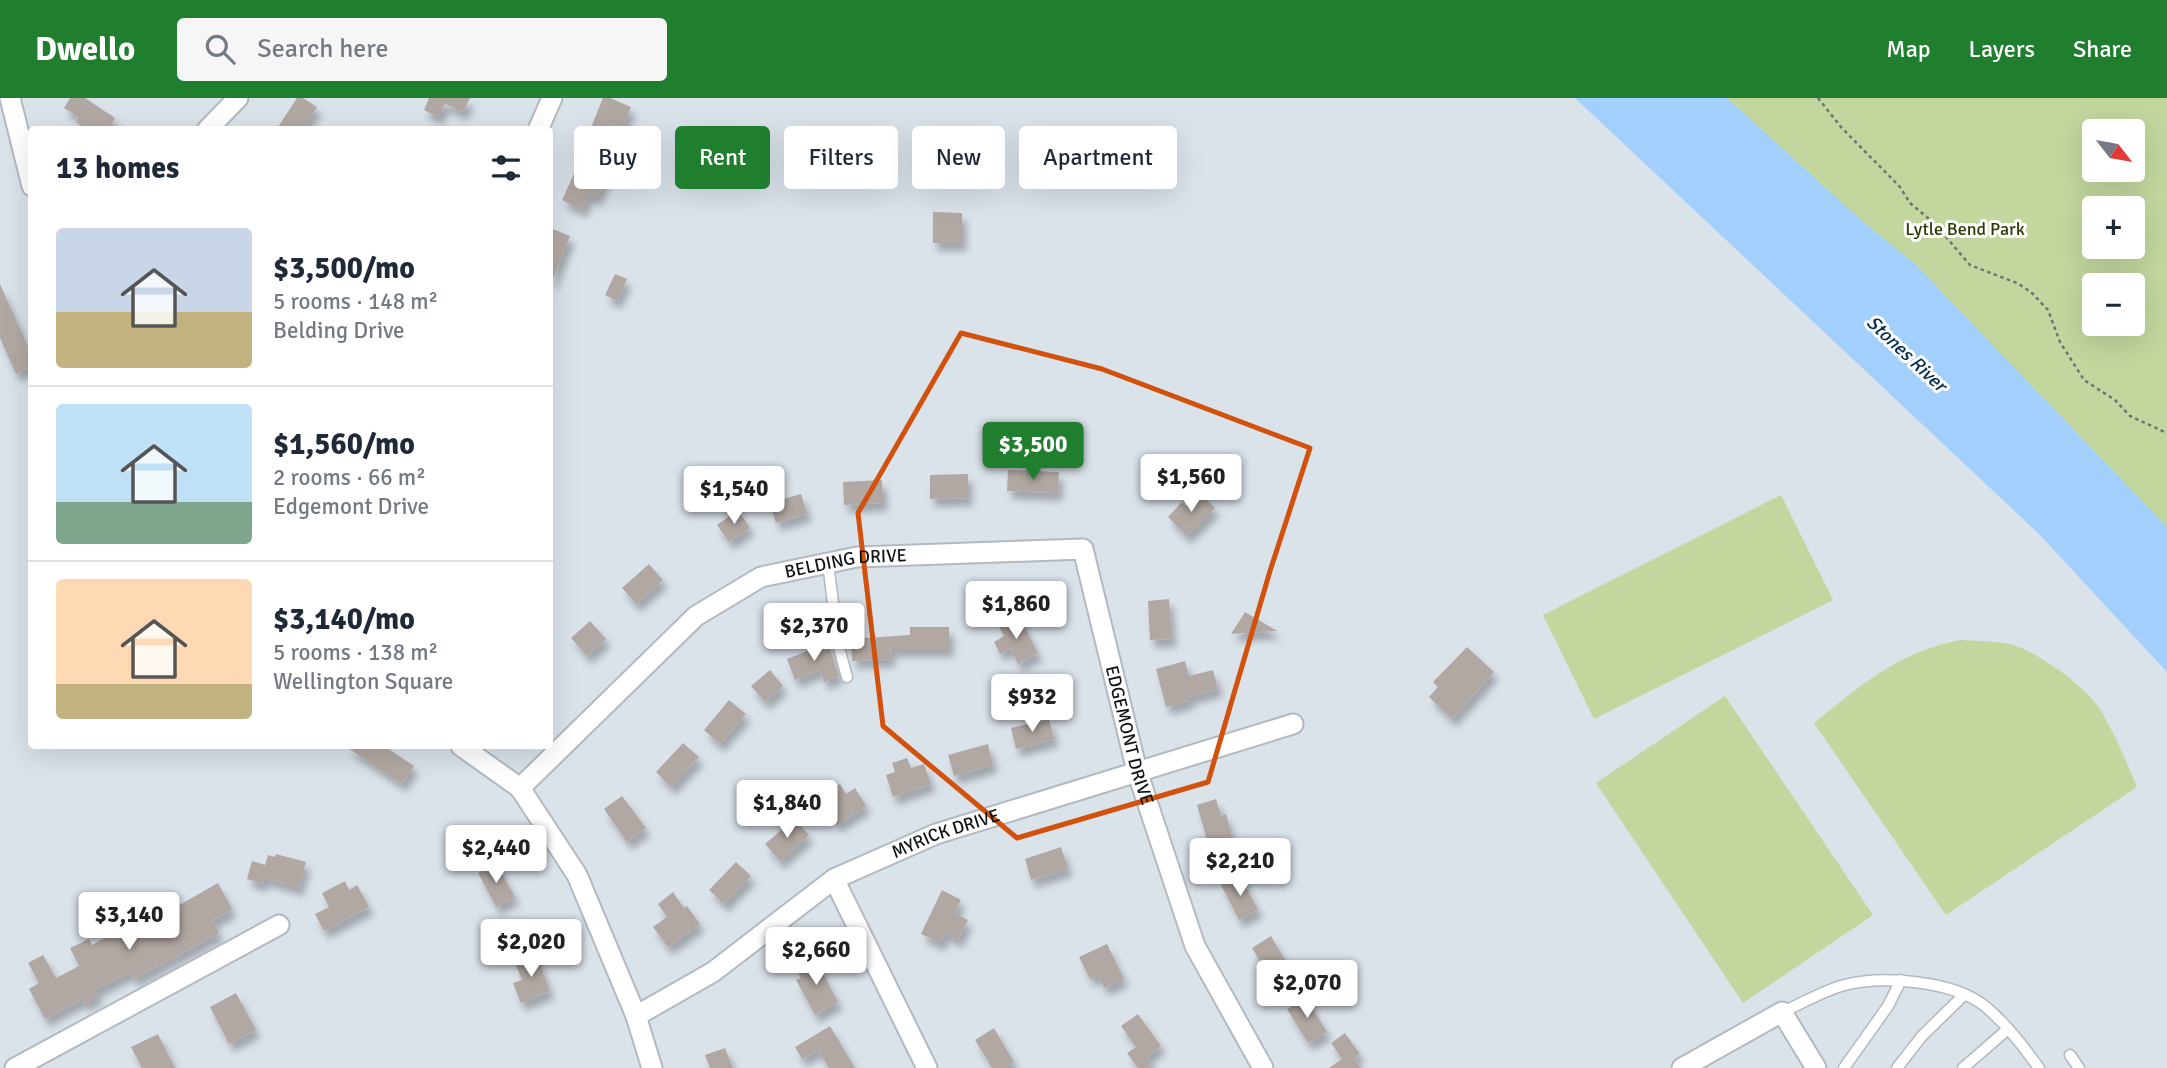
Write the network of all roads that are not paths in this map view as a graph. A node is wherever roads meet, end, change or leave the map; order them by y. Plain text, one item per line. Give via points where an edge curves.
1 (10, 98) edge
2 (238, 98) edge
3 (552, 98) edge
4 (212, 126) edge
5 (540, 126) edge
6 (28, 170) edge
7 (1083, 549) joint
8 (828, 563) junction
9 (847, 677) dead end
10 (1293, 724) dead end
11 (465, 749) edge
12 (1137, 771) junction
13 (520, 788) junction
14 (834, 878) junction
15 (279, 925) dead end
16 (1901, 980) junction
17 (1964, 995) junction
18 (1782, 1013) junction
19 (636, 1016) junction
20 (2008, 1029) junction
21 (2070, 1055) dead end
22 (2036, 1067) edge
23 (15, 1068) edge
24 (652, 1068) edge
25 (927, 1068) edge
26 (1263, 1068) edge
27 (1682, 1068) edge
28 (1816, 1068) edge
29 (1844, 1068) edge
30 (1897, 1068) edge
31 (1963, 1068) edge
32 (2078, 1068) edge

1 - 6 street
2 - 4 street
3 - 5 street
7 - 8 street, BELDING DRIVE via 857,557
7 - 12 street, EDGEMONT DRIVE
8 - 9 lane
8 - 13 street, BELDING DRIVE via 761,577 696,616
10 - 12 street, MYRICK DRIVE
11 - 13 street
12 - 14 street, MYRICK DRIVE via 936,834
12 - 26 street, EDGEMONT DRIVE via 1195,946
13 - 19 street via 577,875
14 - 19 street, MYRICK DRIVE via 713,972
14 - 25 street
15 - 23 street
16 - 17 lane
16 - 18 lane via 1839,987
16 - 29 lane
17 - 20 lane via 1984,1005
17 - 30 lane
18 - 27 street
18 - 28 street
19 - 24 street
20 - 22 lane
20 - 31 lane
21 - 32 lane

